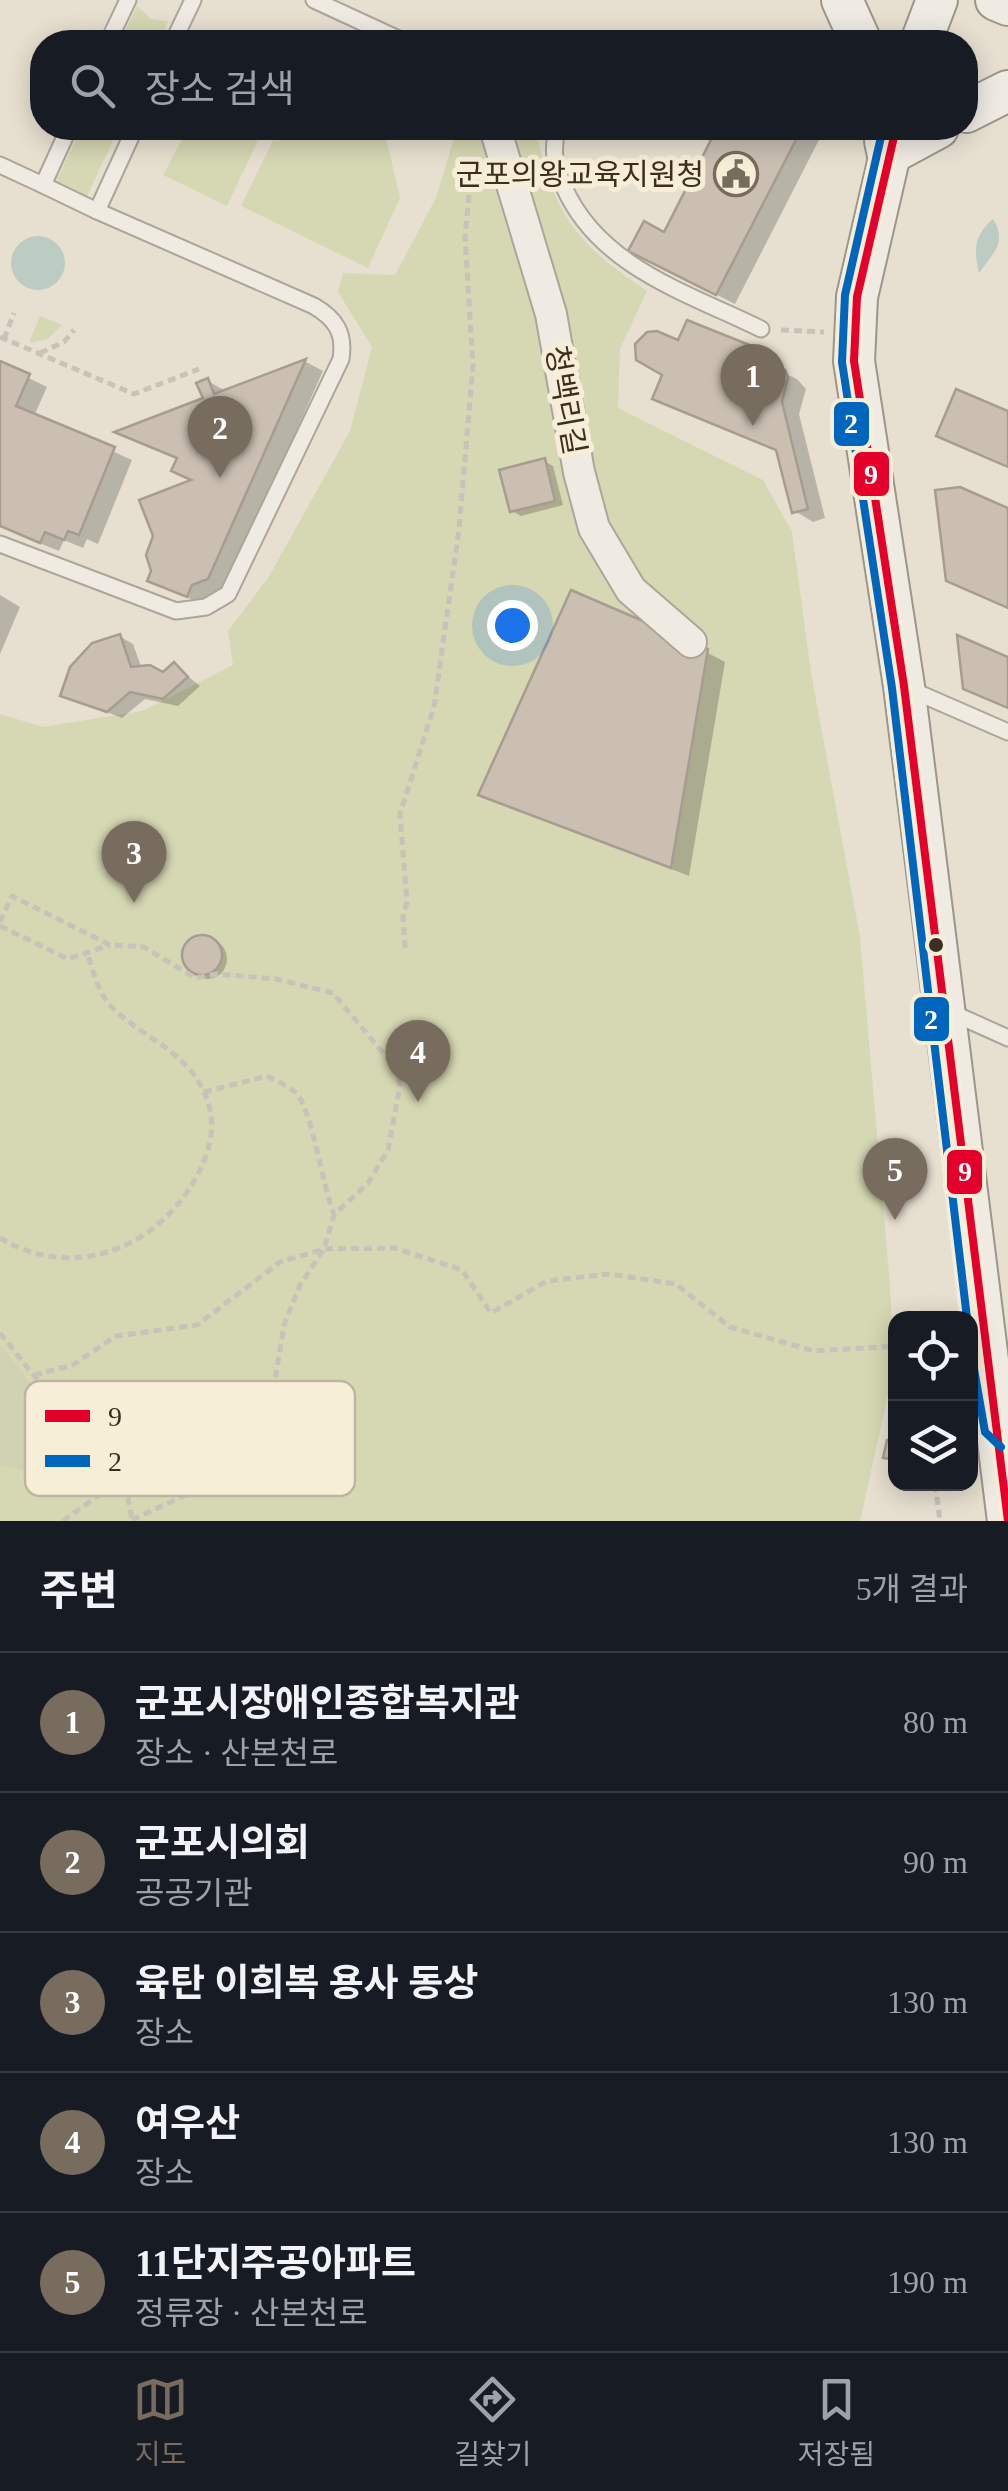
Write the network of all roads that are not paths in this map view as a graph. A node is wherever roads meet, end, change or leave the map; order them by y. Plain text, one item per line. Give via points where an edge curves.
1 (128, 0) edge
2 (193, 0) edge
3 (314, 0) edge
4 (842, 0) edge
5 (937, 0) edge
6 (996, 0) edge
7 (1008, 5) edge
8 (114, 30) edge
9 (179, 30) edge
10 (379, 30) edge
11 (856, 30) edge
12 (926, 30) edge
13 (1008, 91) edge
14 (978, 106) edge
15 (64, 140) edge
16 (130, 140) edge
17 (488, 140) edge
18 (554, 140) edge
19 (888, 140) edge
20 (0, 164) edge
21 (43, 185) junction
22 (97, 211) junction
23 (761, 328) dead end
24 (0, 544) edge
25 (691, 642) dead end
26 (904, 686) junction
27 (1008, 732) edge
28 (944, 1010) junction
29 (1008, 1038) edge
30 (1002, 1433) edge
31 (1008, 1521) edge

1 - 8 lane
2 - 9 lane
3 - 10 lane
4 - 11 street
5 - 12 street
6 - 7 street
13 - 14 street
15 - 21 lane
16 - 22 lane
17 - 25 street, 청백리길 via 552,314 594,528 631,590
18 - 23 lane via 559,174 596,240
19 - 26 street via 852,334
20 - 21 lane
21 - 22 lane
22 - 24 lane via 314,306 339,328 341,358 220,600 176,611
26 - 27 lane
26 - 28 street
28 - 29 lane
28 - 30 street via 981,1332
30 - 31 street

